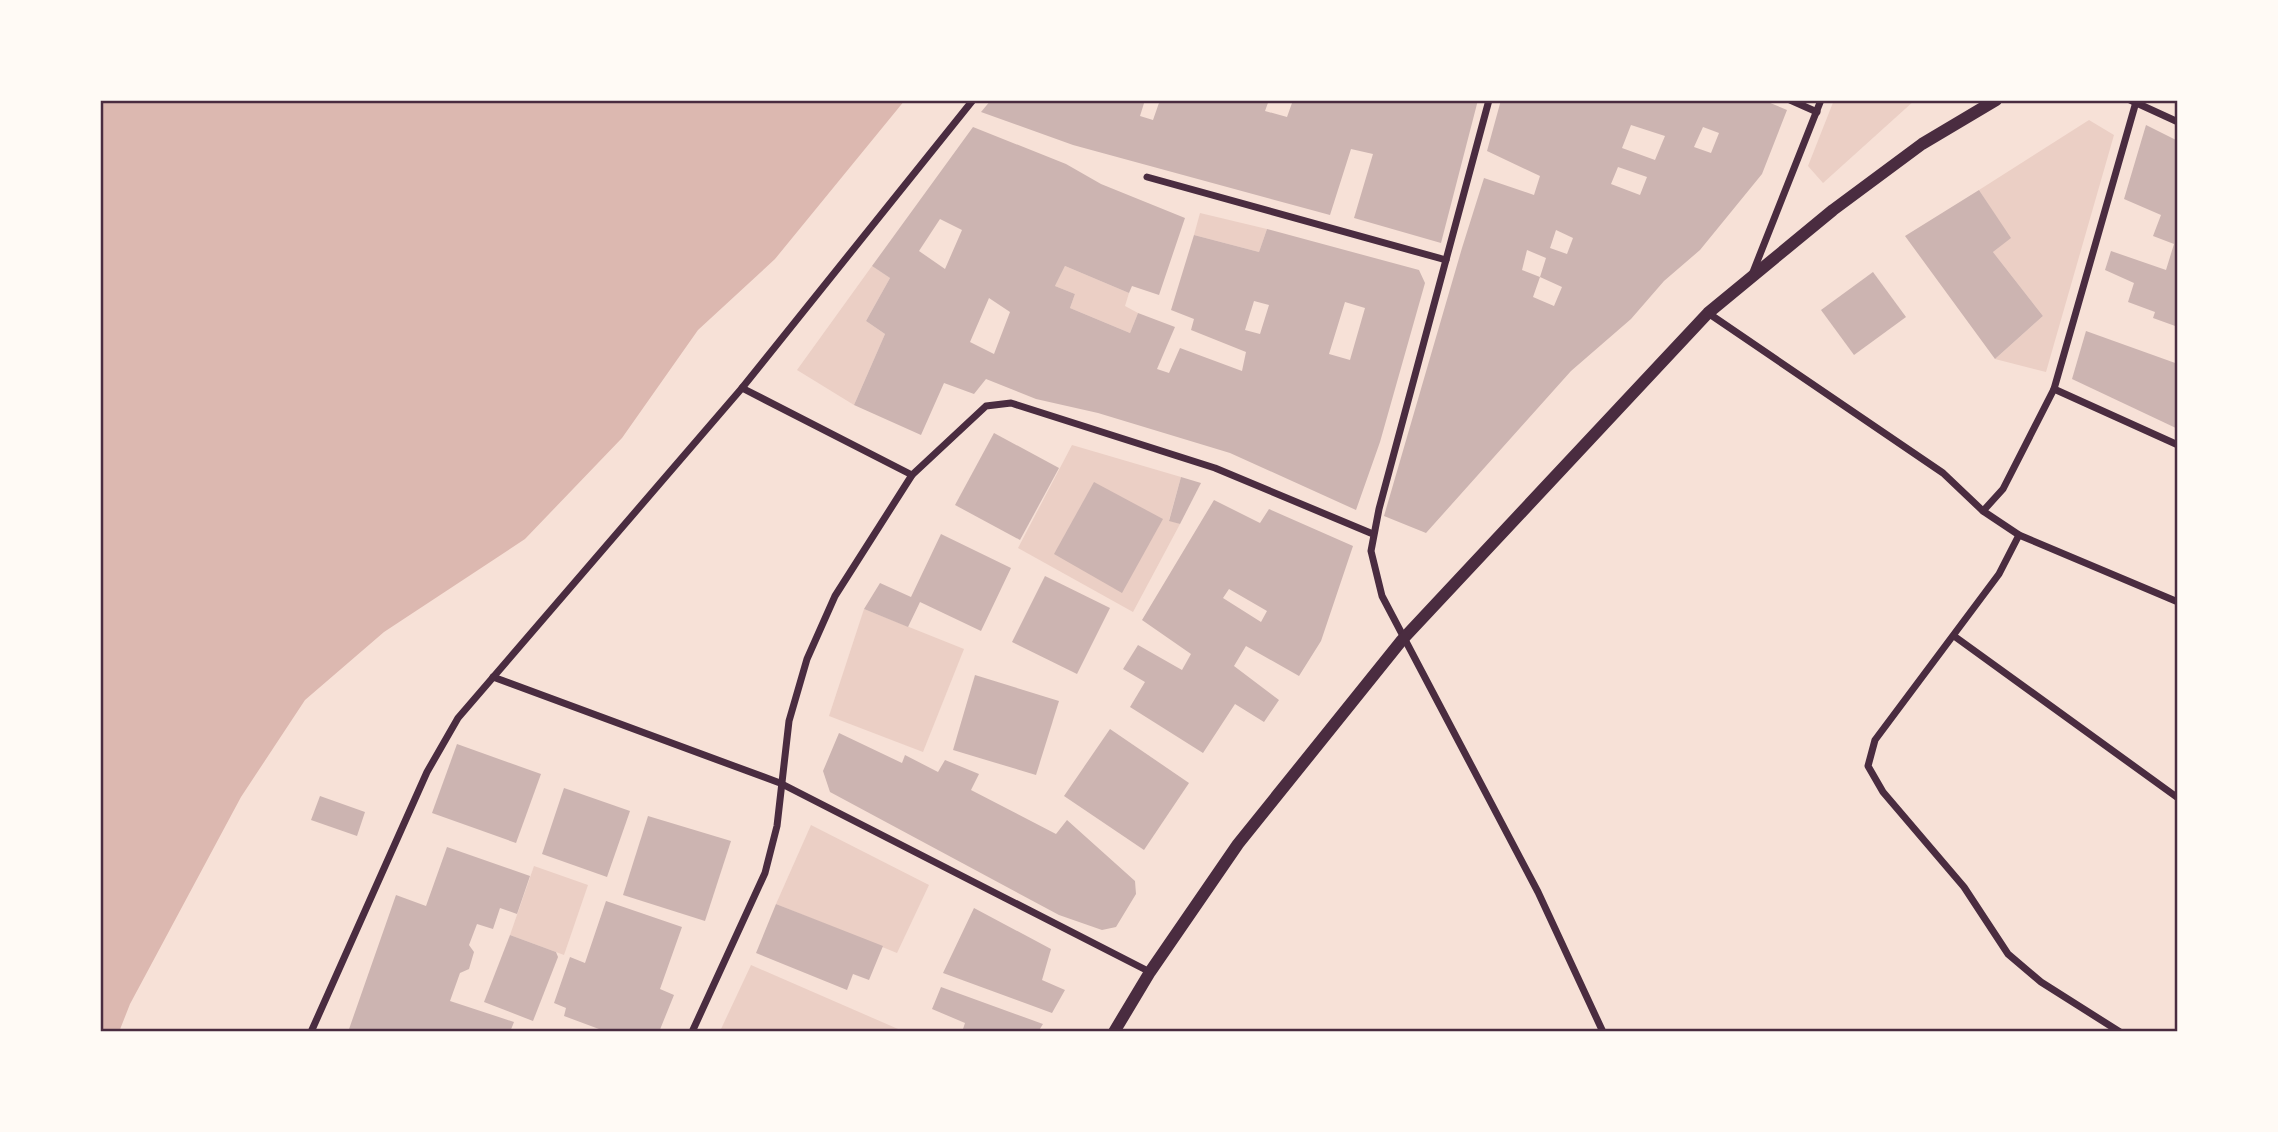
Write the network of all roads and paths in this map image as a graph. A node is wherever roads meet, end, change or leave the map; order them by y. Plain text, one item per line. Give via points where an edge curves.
1 (973, 100) edge
2 (1489, 100) edge
3 (1790, 100) edge
4 (1821, 100) edge
5 (1996, 100) edge
6 (2133, 101) edge
7 (1817, 113) junction
8 (2178, 121) edge
9 (1147, 177) dead end
10 (1446, 260) junction
11 (1753, 273) junction
12 (1708, 313) junction
13 (742, 388) junction
14 (2054, 389) junction
15 (2178, 445) edge
16 (912, 475) junction
17 (1983, 511) junction
18 (1373, 534) junction
19 (2019, 535) junction
20 (2178, 602) edge
21 (1954, 636) junction
22 (1402, 640) junction
23 (493, 677) junction
24 (780, 783) junction
25 (2178, 797) edge
26 (1150, 972) junction
27 (311, 1032) edge
28 (692, 1032) edge
29 (1114, 1032) edge
30 (1603, 1032) edge
31 (2120, 1032) edge

1 - 13 street
2 - 10 street
3 - 7 street
4 - 7 street
5 - 11 street via 1922,144
6 - 8 street
6 - 14 street
7 - 11 street
9 - 10 street
10 - 18 street
11 - 12 street
12 - 17 street via 1943,473
12 - 22 street
13 - 16 street
13 - 23 street
14 - 15 street
14 - 17 street via 2003,489
16 - 18 street via 986,406 1011,403 1215,468
16 - 24 street via 835,596 807,659 789,720
17 - 19 street
18 - 22 street via 1373,571
19 - 20 street
19 - 21 street
21 - 25 street
21 - 31 street via 1875,740 1868,766 1964,887 2008,954 2041,982
22 - 26 street via 1238,844
22 - 30 street via 1538,892
23 - 24 street
23 - 27 street via 458,718 427,772
24 - 26 street
24 - 28 street via 777,826 765,873
26 - 29 street

